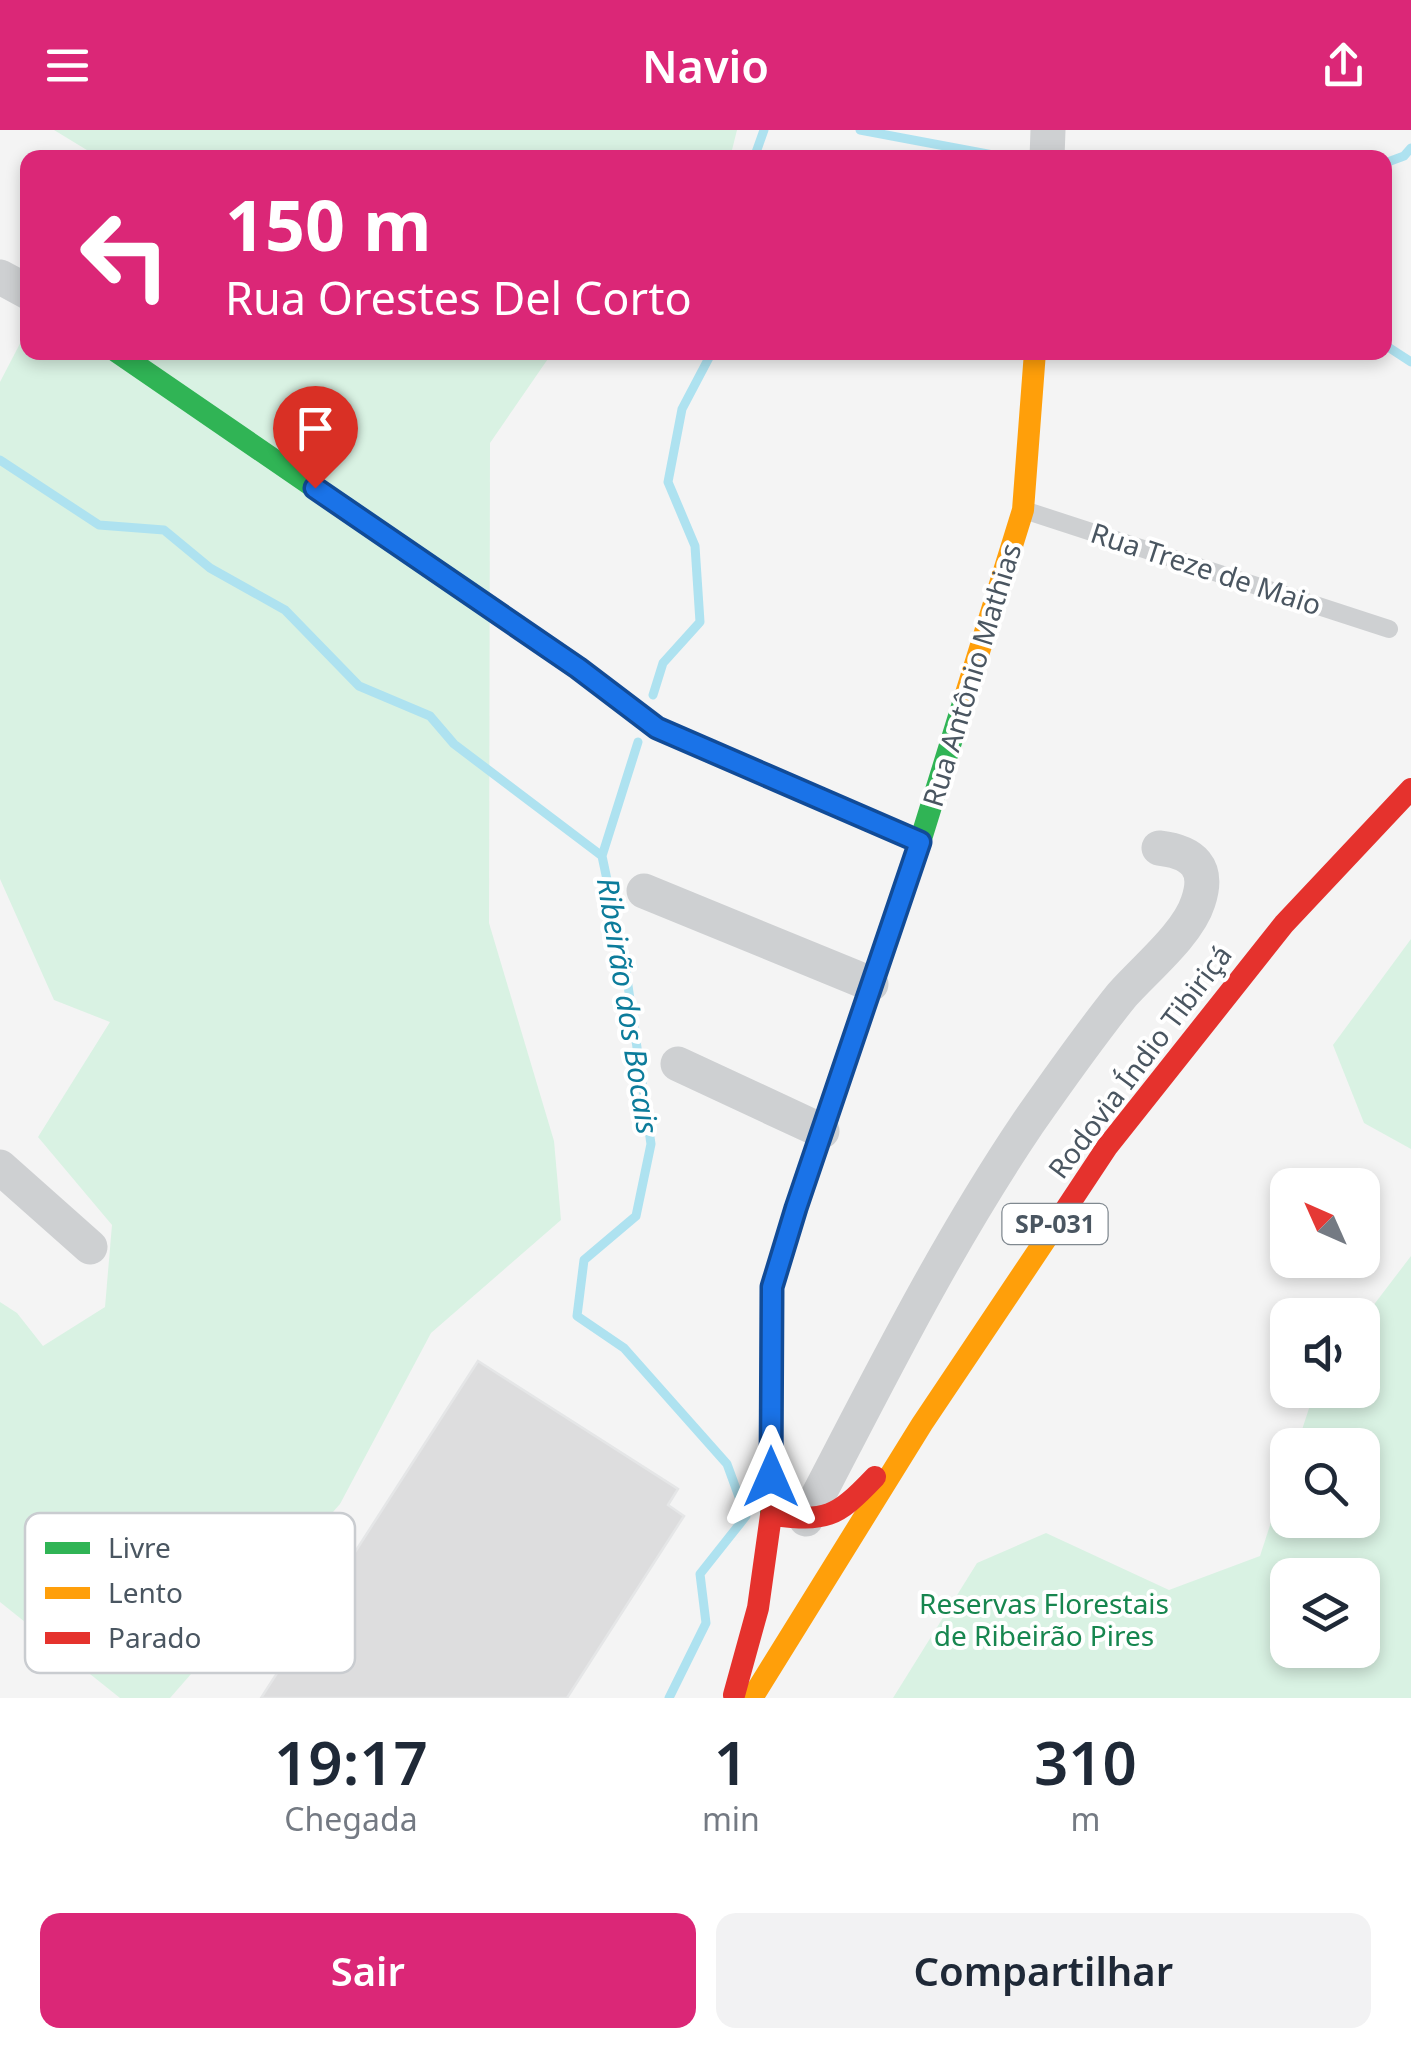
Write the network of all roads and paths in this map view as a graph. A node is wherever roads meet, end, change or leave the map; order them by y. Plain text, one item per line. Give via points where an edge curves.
1 (130, 360) edge
2 (1035, 360) edge
3 (1024, 510) junction
4 (1389, 629) dead end
5 (1411, 789) edge
6 (920, 842) junction
7 (1159, 848) dead end
8 (644, 891) dead end
9 (871, 984) junction
10 (678, 1064) dead end
11 (822, 1131) junction
12 (0, 1166) edge
13 (90, 1246) dead end
14 (922, 1424) junction
15 (770, 1514) junction
16 (806, 1519) junction
17 (734, 1698) edge
18 (752, 1698) edge

1 - 6 main road via 657,728
2 - 3 main road, Rua Antônio Mathias
3 - 4 lane, Rua Treze de Maio
3 - 6 main road, Rua Antônio Mathias
5 - 14 main road, Rodovia Índio Tibiriçá / SP-031 via 1284,924 1107,1147
6 - 9 main road, Rua Antônio Mathias
7 - 16 street via 1178,850 1203,876 1192,918 1074,1056 1025,1128 942,1261
8 - 9 street
9 - 11 main road, Rua Antônio Mathias
10 - 11 street
11 - 15 main road, Rua Antônio Mathias via 772,1287
12 - 13 street
14 - 16 main road via 861,1492 839,1509
14 - 18 main road, Rodovia Índio Tibiriçá / SP-031
15 - 16 main road
15 - 17 main road, Rua Antônio Mathias via 758,1608

